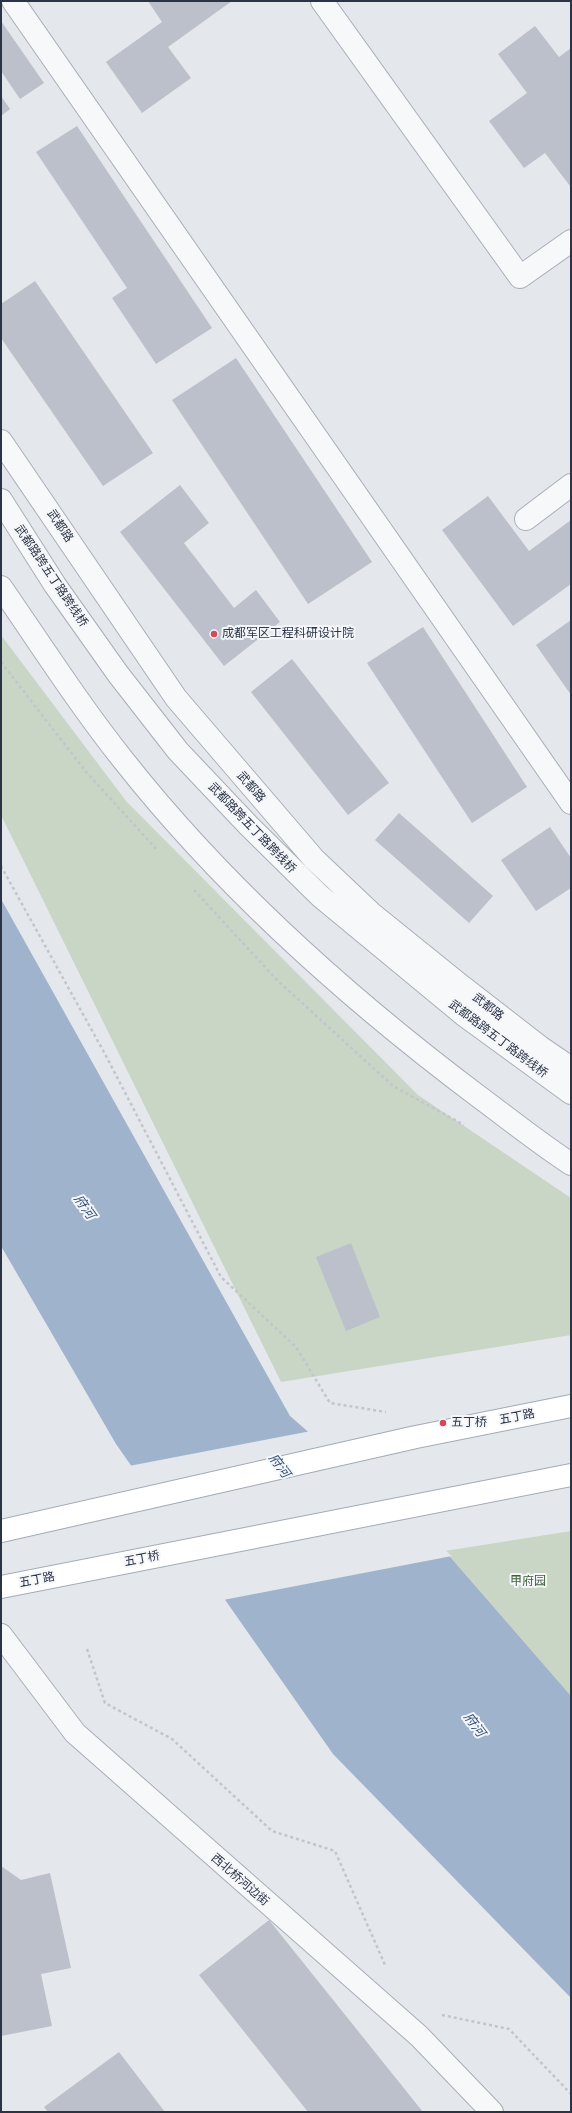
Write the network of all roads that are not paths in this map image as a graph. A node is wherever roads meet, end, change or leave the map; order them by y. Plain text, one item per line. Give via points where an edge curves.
1 (13, 1) edge
2 (322, 1) edge
3 (571, 241) edge
4 (1, 441) edge
5 (571, 485) edge
6 (1, 500) edge
7 (526, 519) dead end
8 (1, 587) edge
9 (571, 803) edge
10 (571, 1068) edge
11 (571, 1093) edge
12 (571, 1164) edge
13 (571, 1406) edge
14 (571, 1475) edge
15 (1, 1531) edge
16 (72, 1573) joint
17 (1, 1587) edge
18 (1, 1635) edge
19 (492, 2112) edge

1 - 9 street
2 - 3 street via 520,277
4 - 10 street, 武都路 via 176,698 314,859 377,918 534,1042
5 - 7 street
6 - 11 street, 武都路跨五丁路跨线桥 via 55,585 118,674 178,751 249,826 320,896 464,1015
8 - 12 street via 124,761 183,831 274,925 368,1010 453,1077
13 - 15 main road, 五丁路 via 416,1437
14 - 16 main road, 五丁桥
16 - 17 main road, 五丁路
18 - 19 street, 西北桥河边街 via 75,1733 419,2036

